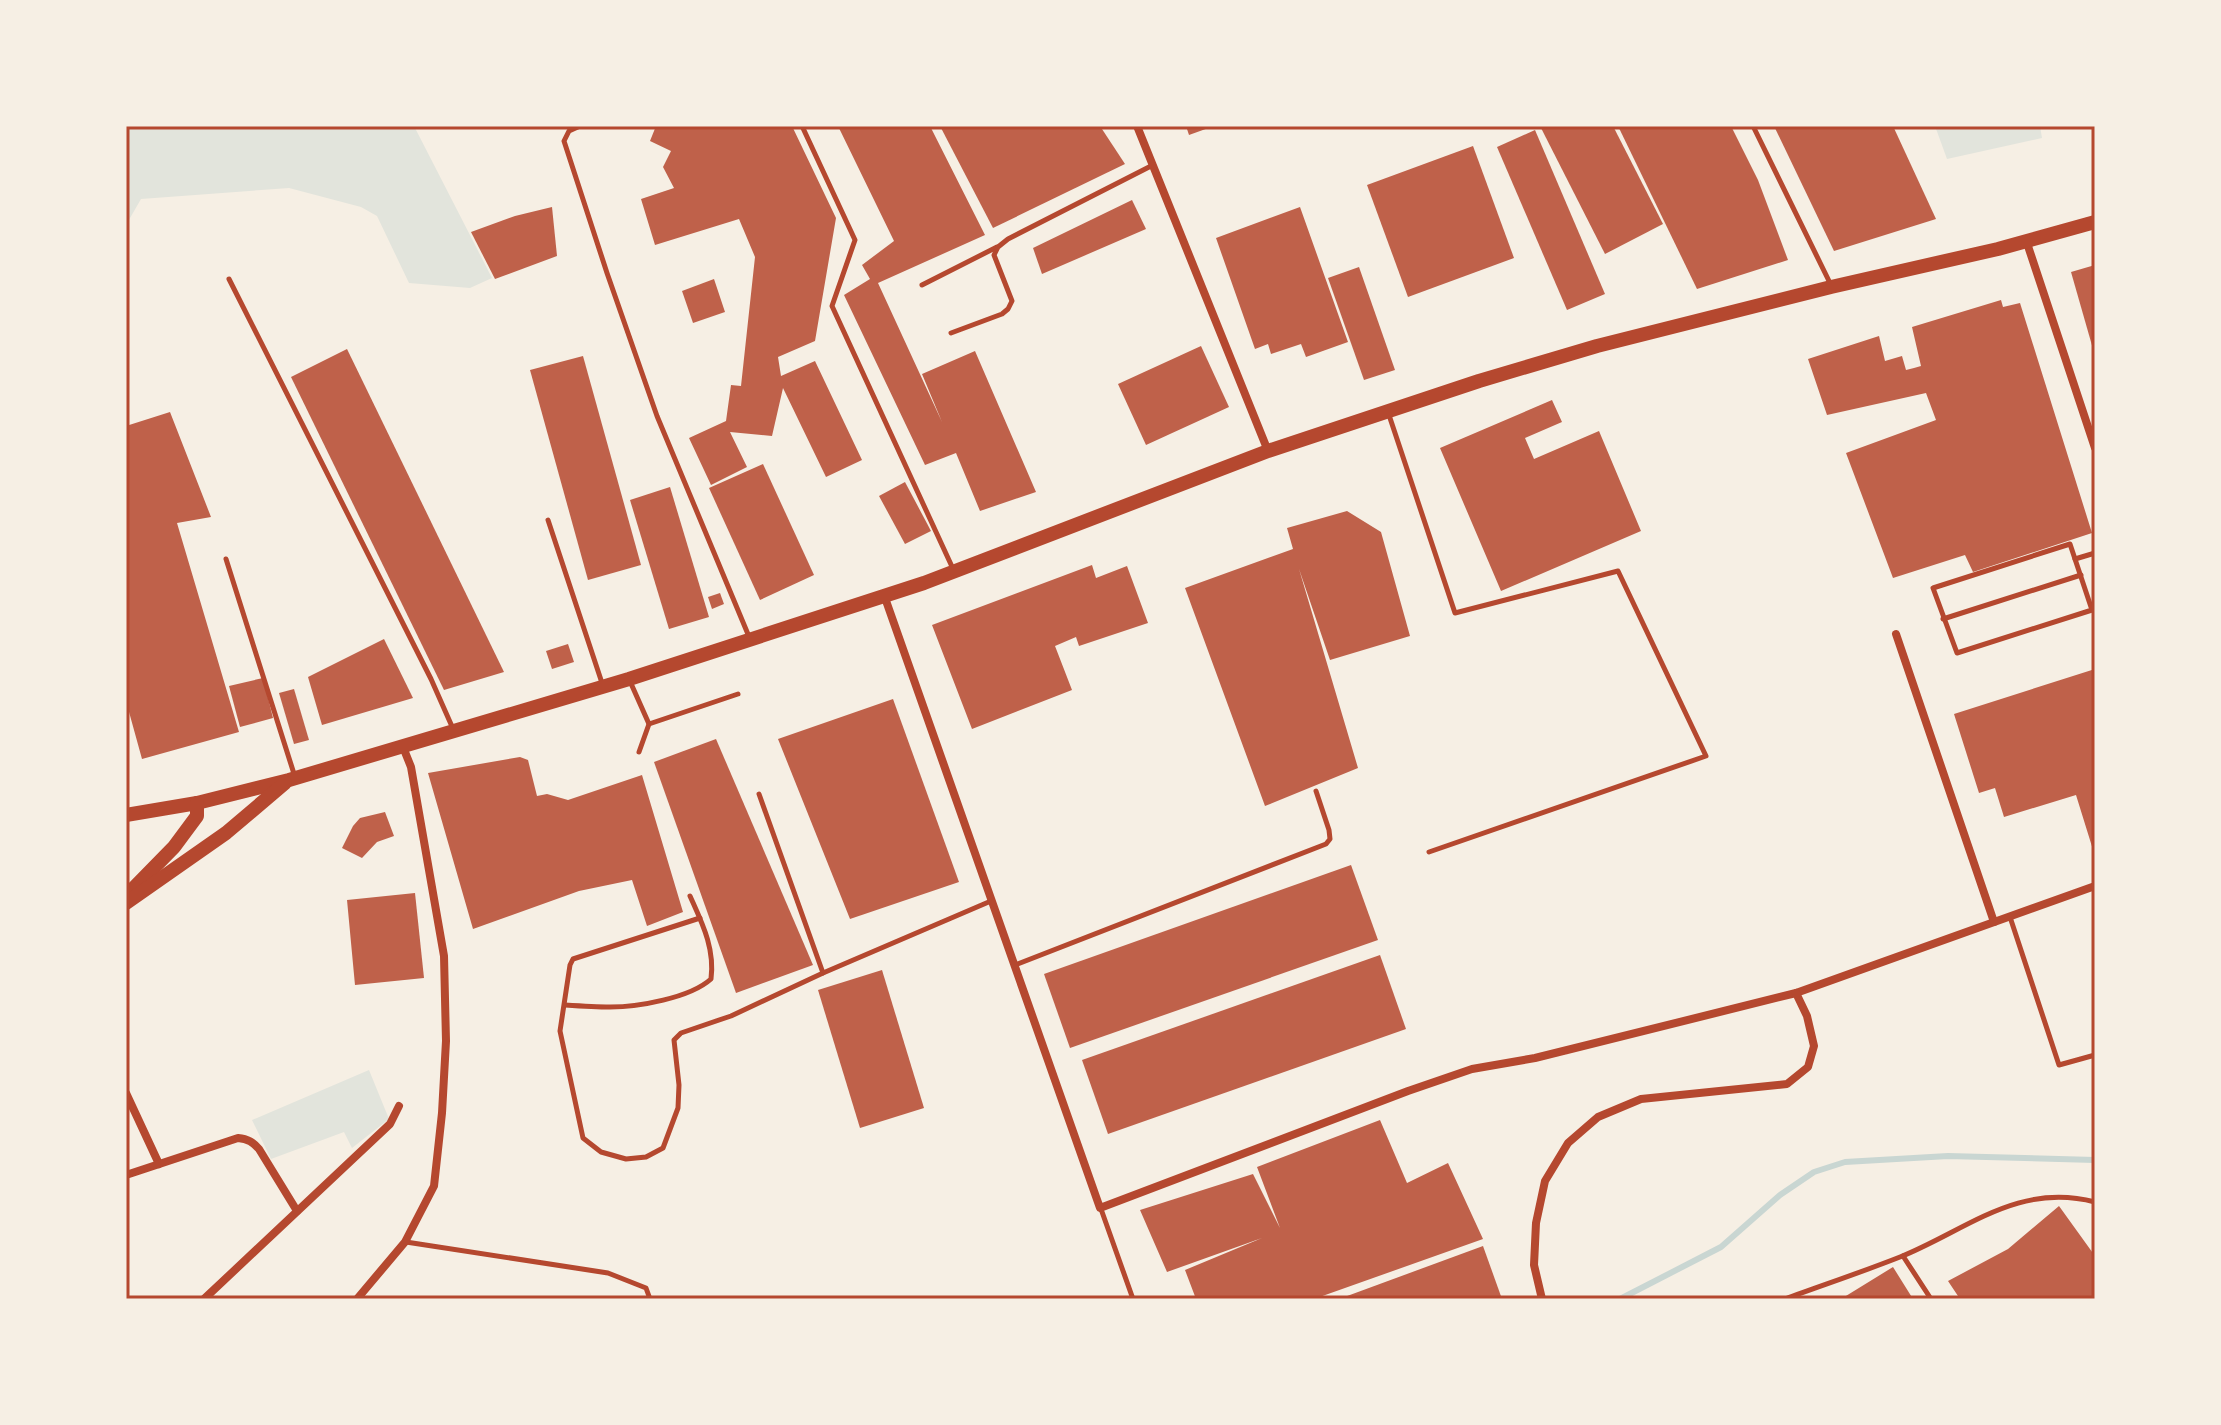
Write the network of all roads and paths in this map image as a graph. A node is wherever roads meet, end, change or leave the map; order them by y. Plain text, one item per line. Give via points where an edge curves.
1 (580, 126) edge
2 (802, 126) edge
3 (1137, 126) edge
4 (1753, 126) edge
5 (1153, 165) junction
6 (2095, 222) edge
7 (2026, 240) junction
8 (998, 247) junction
9 (229, 279) dead end
10 (922, 285) dead end
11 (1831, 287) junction
12 (951, 333) dead end
13 (1387, 410) junction
14 (2095, 411) edge
15 (2084, 414) junction
16 (2095, 448) edge
17 (1268, 451) junction
18 (548, 520) dead end
19 (2095, 553) edge
20 (226, 559) dead end
21 (2075, 559) junction
22 (954, 572) junction
23 (2081, 575) junction
24 (884, 595) junction
25 (1943, 619) junction
26 (1896, 634) dead end
27 (750, 640) junction
28 (629, 679) junction
29 (604, 687) junction
30 (738, 694) dead end
31 (649, 724) junction
32 (455, 732) junction
33 (403, 747) junction
34 (639, 752) dead end
35 (292, 779) junction
36 (1316, 791) dead end
37 (759, 794) dead end
38 (197, 803) junction
39 (126, 815) edge
40 (1429, 852) dead end
41 (2095, 886) edge
42 (126, 896) edge
43 (690, 896) dead end
44 (992, 901) junction
45 (126, 903) edge
46 (2009, 916) junction
47 (700, 918) junction
48 (1994, 922) junction
49 (1015, 965) junction
50 (823, 973) junction
51 (1796, 993) junction
52 (565, 1005) junction
53 (2095, 1055) edge
54 (126, 1093) edge
55 (399, 1106) dead end
56 (159, 1164) junction
57 (126, 1175) edge
58 (2095, 1202) edge
59 (1100, 1208) junction
60 (297, 1211) junction
61 (405, 1242) junction
62 (1903, 1256) junction
63 (204, 1299) edge
64 (357, 1299) edge
65 (650, 1299) edge
66 (1133, 1299) edge
67 (1542, 1299) edge
68 (1785, 1299) edge
69 (1931, 1299) edge

1 - 27 lane via 564,141 607,273 657,416
2 - 22 lane via 855,240 832,306
3 - 5 street
4 - 11 lane
5 - 8 lane
5 - 17 street
6 - 7 main road
7 - 11 main road
7 - 15 street
8 - 10 lane
8 - 12 lane via 994,255 1012,301 1008,309
9 - 32 lane
11 - 13 main road via 1597,346
13 - 17 main road
13 - 40 lane via 1455,613 1618,571 1706,756
14 - 15 lane
15 - 16 street
17 - 22 main road
18 - 29 lane
19 - 21 lane
20 - 35 lane
21 - 23 lane
21 - 25 lane via 2070,544 1933,588
22 - 24 main road
23 - 25 lane
23 - 25 lane via 2092,610 1957,653
24 - 27 main road
24 - 44 street
26 - 48 street
27 - 28 main road
28 - 29 main road
28 - 31 lane
29 - 32 main road
30 - 31 lane
31 - 34 lane
32 - 33 main road
33 - 35 main road
33 - 61 street via 411,767 444,956 446,1041 434,1186
35 - 38 main road
35 - 45 main road
36 - 49 lane via 1329,830 1326,844
37 - 50 lane
38 - 39 main road
38 - 42 main road via 197,816 174,847
41 - 46 street
43 - 47 lane
44 - 49 street
44 - 50 lane
46 - 48 street
46 - 53 lane via 2059,1065
47 - 52 lane via 573,959
47 - 52 lane via 713,965 711,979 703,986 641,1004
48 - 51 street
49 - 59 street
50 - 52 lane via 674,1040 678,1108 663,1148 646,1157 626,1159 601,1152 583,1138 560,1031
51 - 59 street via 1472,1069
51 - 67 street via 1814,1046 1808,1067 1787,1084 1641,1099 1598,1117 1568,1143 1545,1181 1536,1223 1534,1265
54 - 56 street
55 - 60 street via 390,1124
56 - 57 street
56 - 60 street via 238,1138 253,1142
58 - 62 lane via 2044,1196 1992,1212
59 - 66 lane
60 - 63 street
61 - 64 street
61 - 65 lane via 608,1273 646,1288
62 - 68 lane
62 - 69 lane

